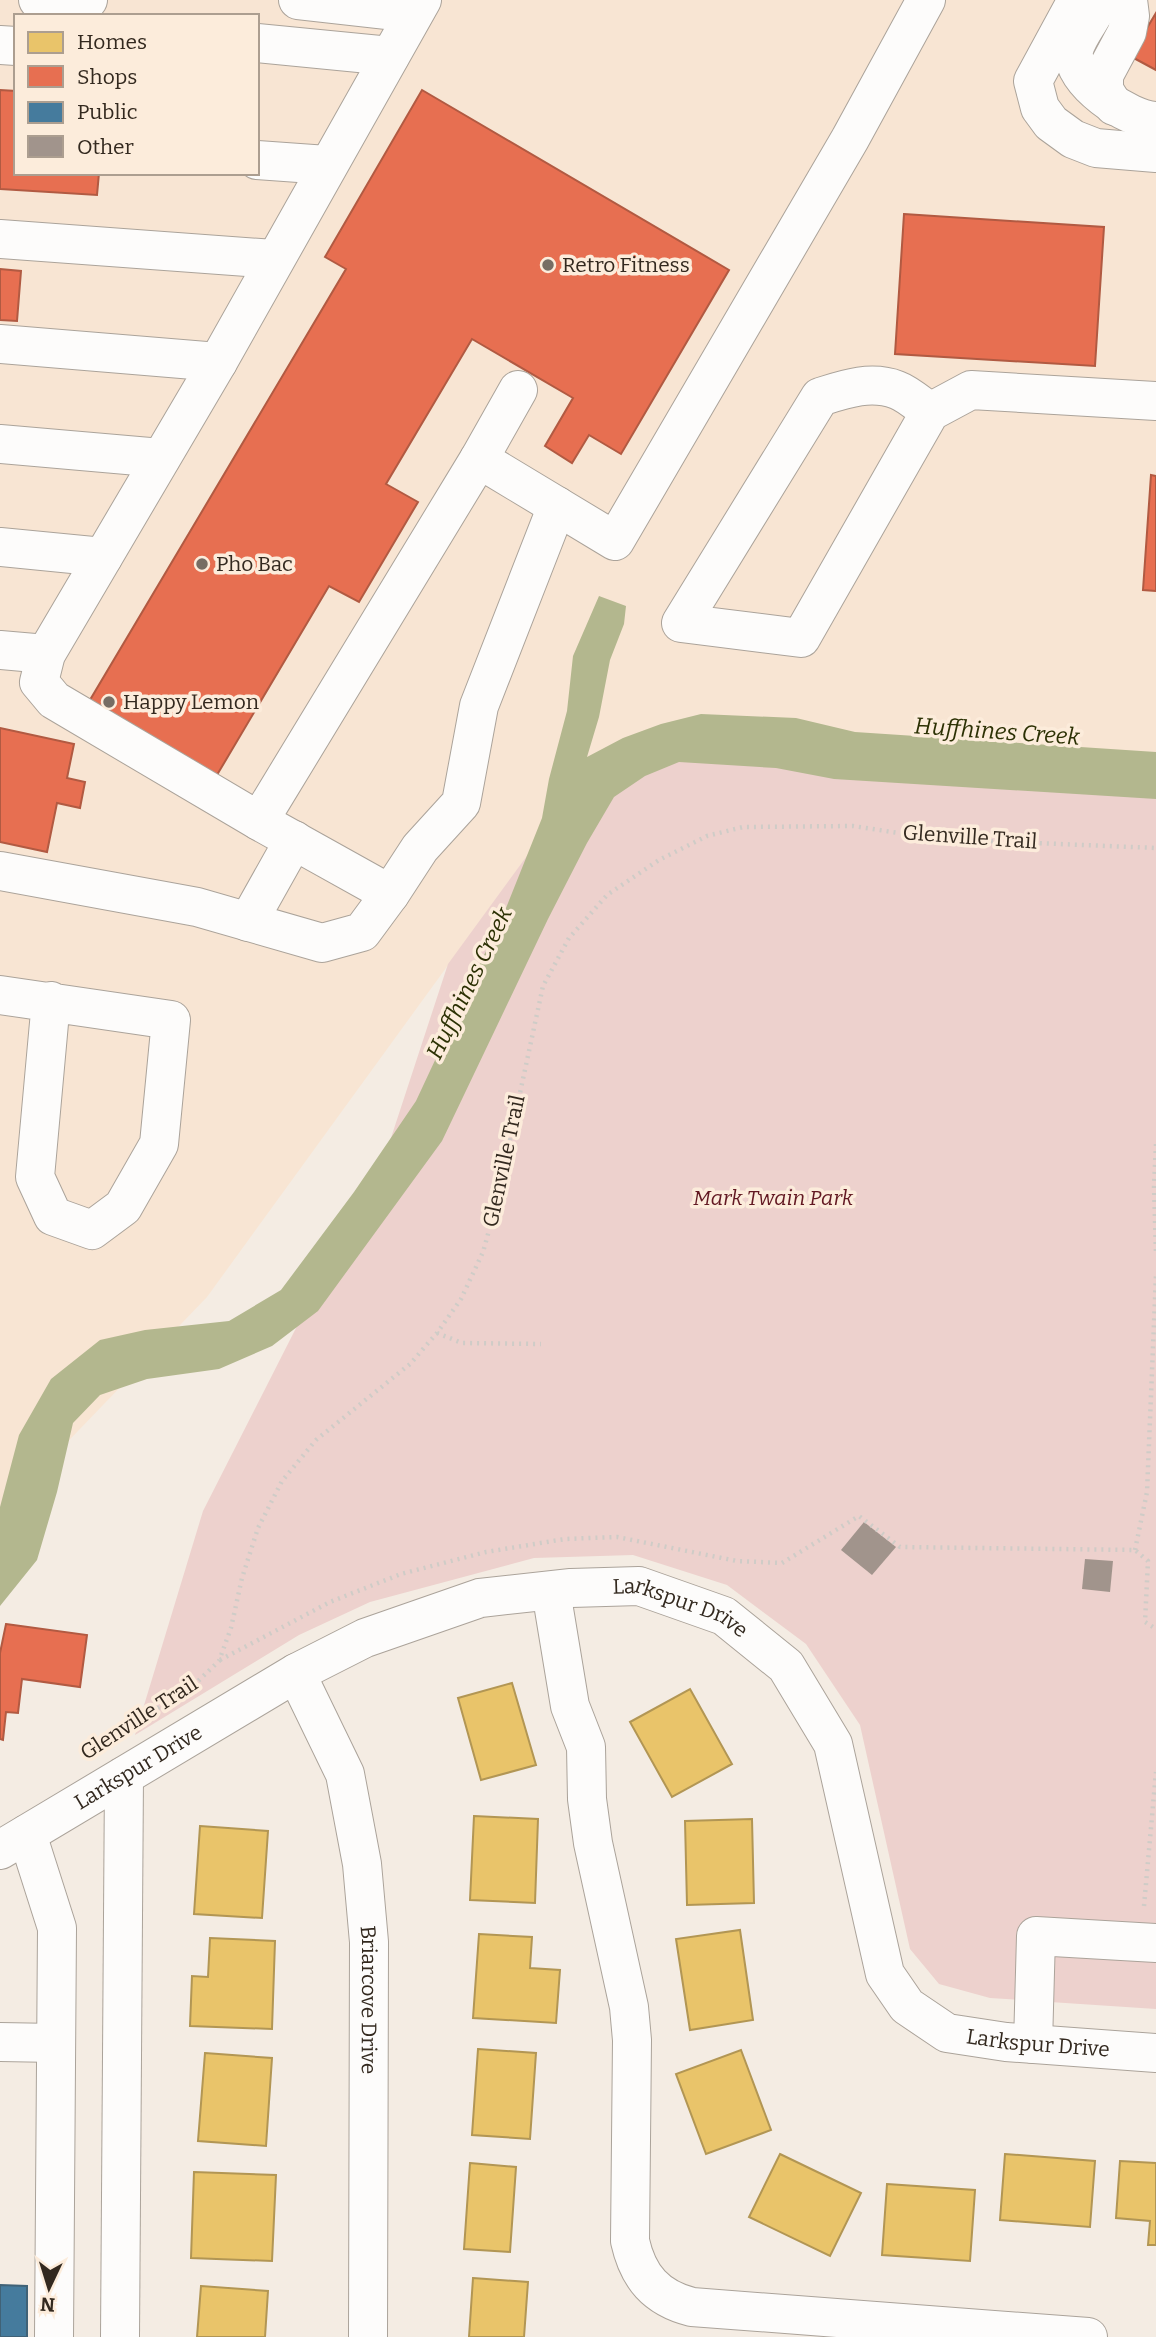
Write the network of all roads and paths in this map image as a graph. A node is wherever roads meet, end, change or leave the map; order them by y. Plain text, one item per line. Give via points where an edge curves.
1 (38, 0) edge
2 (88, 0) edge
3 (298, 0) edge
4 (926, 0) edge
5 (1077, 0) edge
6 (1101, 0) edge
7 (1128, 0) edge
8 (418, 7) edge
9 (259, 43) edge
10 (390, 56) junction
11 (1114, 106) junction
12 (1156, 121) edge
13 (1156, 153) edge
14 (259, 160) edge
15 (327, 165) junction
16 (0, 239) edge
17 (274, 259) junction
18 (0, 344) edge
19 (218, 362) junction
20 (518, 390) dead end
21 (1156, 401) edge
22 (930, 412) junction
23 (0, 444) edge
24 (161, 458) junction
25 (479, 459) junction
26 (557, 506) junction
27 (0, 547) edge
28 (103, 557) junction
29 (0, 650) edge
30 (46, 654) junction
31 (259, 821) junction
32 (293, 840) junction
33 (1156, 848) edge
34 (0, 871) edge
35 (390, 894) junction
36 (248, 922) junction
37 (0, 995) edge
38 (51, 1002) junction
39 (1156, 1144) edge
40 (1156, 1254) edge
41 (1156, 1275) edge
42 (437, 1334) junction
43 (541, 1344) dead end
44 (1135, 1550) junction
45 (701, 1553) dead end
46 (551, 1591) junction
47 (1156, 1629) edge
48 (296, 1673) junction
49 (141, 1719) dead end
50 (1156, 1772) edge
51 (124, 1776) junction
52 (14, 1842) edge
53 (1148, 1942) edge
54 (0, 2042) edge
55 (55, 2043) junction
56 (1033, 2044) junction
57 (1156, 2053) edge
58 (54, 2337) edge
59 (120, 2337) edge
60 (368, 2337) edge
61 (1088, 2337) edge

1 - 2 street
3 - 8 street
4 - 26 street via 615,541
5 - 13 street via 1033,81 1040,108 1073,139 1096,148
6 - 11 street via 1074,51 1084,79
7 - 11 street via 1127,32 1104,75 1104,90
8 - 10 street
9 - 10 street
10 - 15 street
11 - 12 street
14 - 15 street
15 - 17 street
16 - 17 street
17 - 19 street
18 - 19 street
19 - 24 street
20 - 25 street
21 - 22 street via 971,390
22 - 22 street via 801,638 681,623 820,397 873,385 898,390
23 - 24 street
24 - 28 street
25 - 26 street
25 - 31 street
26 - 35 street via 479,706 461,803 420,848
27 - 28 street
28 - 30 street
29 - 30 street
30 - 31 street via 39,682 54,700
31 - 32 street
32 - 35 street
32 - 36 street
33 - 42 path, Glenville Trail via 938,839 853,826 743,827 707,836 671,854 607,895 569,938 543,986 483,1252 461,1299
34 - 36 street
35 - 36 street via 362,932 322,943
37 - 38 street
38 - 38 street via 35,1177 53,1216 93,1230 123,1207 159,1144 171,1020
39 - 40 path
41 - 44 path via 1147,1492
42 - 43 path via 462,1343
42 - 49 path, Glenville Trail via 410,1364 316,1440 282,1482 258,1528 219,1661 196,1684
44 - 45 path via 900,1547 859,1516 782,1563 737,1561
44 - 47 path via 1148,1561 1145,1622
46 - 48 street, Larkspur Drive via 480,1598 365,1638
46 - 56 street, Larkspur Drive via 639,1586 724,1616 786,1667 833,1744 892,1985 907,2006 947,2033
46 - 61 street via 570,1706 586,1747 593,1843 629,2007 630,2241 640,2271 659,2293 692,2307
48 - 51 street, Larkspur Drive
48 - 60 street, Briarcove Drive via 345,1774 362,1864 369,1942
50 - 53 path
51 - 52 street, Larkspur Drive
51 - 59 street
52 - 55 street via 57,1928
53 - 56 street via 1036,1936
54 - 55 street
55 - 58 street
56 - 57 street, Larkspur Drive

